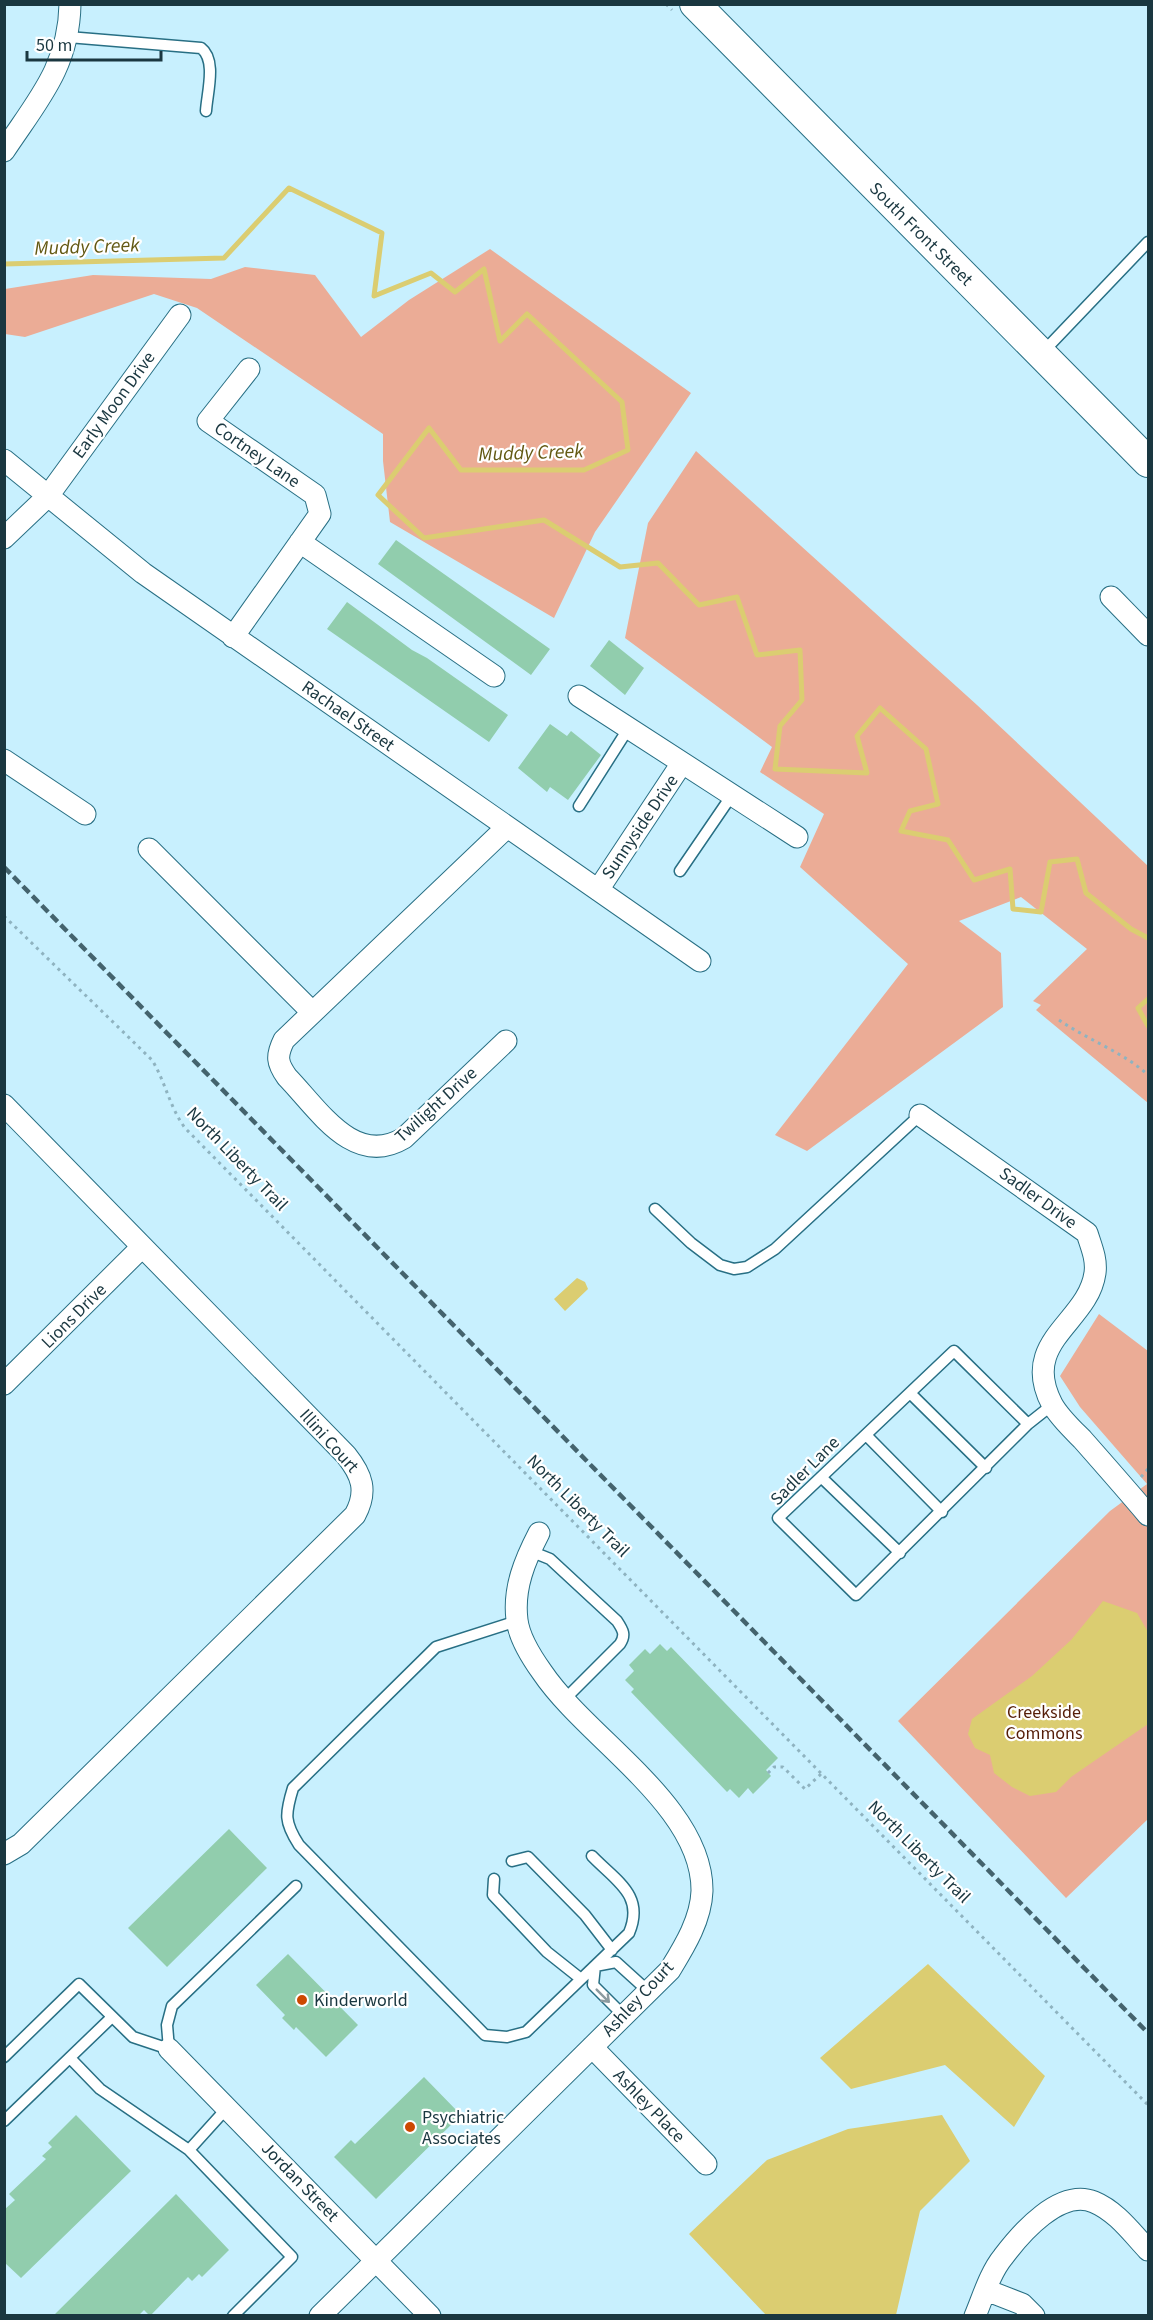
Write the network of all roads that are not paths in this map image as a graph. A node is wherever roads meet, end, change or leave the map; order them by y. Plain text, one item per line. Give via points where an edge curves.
1 (70, 4) edge
2 (695, 4) edge
3 (68, 37) junction
4 (206, 111) dead end
5 (4, 151) edge
6 (1149, 242) edge
7 (180, 315) dead end
8 (1041, 354) junction
9 (249, 369) dead end
10 (4, 460) edge
11 (1149, 462) edge
12 (48, 496) junction
13 (4, 538) edge
14 (300, 542) junction
15 (1111, 597) dead end
16 (1149, 635) edge
17 (233, 637) junction
18 (494, 676) dead end
19 (579, 696) dead end
20 (628, 729) junction
21 (4, 760) edge
22 (682, 763) junction
23 (732, 795) junction
24 (579, 806) dead end
25 (85, 814) dead end
26 (507, 827) junction
27 (797, 837) dead end
28 (149, 849) dead end
29 (680, 871) dead end
30 (598, 890) junction
31 (700, 961) dead end
32 (312, 1012) junction
33 (506, 1041) dead end
34 (4, 1105) edge
35 (920, 1115) joint
36 (655, 1209) dead end
37 (142, 1247) junction
38 (4, 1384) edge
39 (909, 1393) junction
40 (1052, 1405) junction
41 (1028, 1424) junction
42 (866, 1435) junction
43 (986, 1468) junction
44 (821, 1477) junction
45 (942, 1512) junction
46 (1149, 1515) edge
47 (535, 1542) joint
48 (900, 1553) junction
49 (517, 1621) junction
50 (563, 1701) junction
51 (4, 1854) edge
52 (592, 1856) dead end
53 (512, 1861) dead end
54 (494, 1879) dead end
55 (296, 1886) dead end
56 (612, 1950) junction
57 (595, 1966) junction
58 (581, 1979) junction
59 (648, 1991) junction
60 (624, 2016) junction
61 (112, 2017) junction
62 (592, 2048) junction
63 (170, 2049) junction
64 (4, 2057) edge
65 (70, 2058) junction
66 (227, 2108) junction
67 (4, 2121) edge
68 (189, 2150) junction
69 (706, 2164) dead end
70 (1149, 2250) edge
71 (376, 2261) junction
72 (986, 2290) junction
73 (233, 2316) edge
74 (320, 2316) edge
75 (430, 2316) edge
76 (975, 2316) edge
77 (1034, 2316) edge

1 - 3 street
2 - 8 street, South Front Street
3 - 4 lane via 201,48 210,63
3 - 5 street via 57,72
6 - 8 lane
7 - 12 street, Early Moon Drive
8 - 11 street, South Front Street
9 - 14 street, Cortney Lane via 208,421 315,495 320,514
10 - 12 street, Rachael Street
12 - 13 street, Early Moon Drive
12 - 17 street, Rachael Street via 143,573
14 - 17 street, Cortney Lane
14 - 18 street
15 - 16 street
17 - 26 street, Rachael Street
19 - 20 street, Sunnyside Drive
20 - 22 street, Sunnyside Drive
20 - 24 lane
21 - 25 street
22 - 23 street, Sunnyside Drive
22 - 30 street, Sunnyside Drive
23 - 27 street, Sunnyside Drive
23 - 29 lane
26 - 30 street, Rachael Street
26 - 32 street, Twilight Drive
28 - 32 street
30 - 31 street, Rachael Street
32 - 33 street, Twilight Drive via 284,1040 277,1054 279,1066 345,1137 374,1149 404,1138
34 - 37 street, Illini Court
35 - 36 lane via 775,1249 747,1267 720,1265
35 - 40 street, Sadler Drive via 1087,1233 1094,1253 1095,1273 1090,1289 1050,1345 1044,1363 1044,1382
37 - 38 street, Lions Drive
37 - 51 street, Illini Court via 346,1455 361,1476 361,1503 355,1515 300,1570 21,1844
39 - 41 lane, Sadler Lane via 954,1351
39 - 42 lane, Sadler Lane
39 - 43 lane
40 - 41 lane, Sadler Lane
40 - 46 street, Sadler Drive
41 - 43 lane, Sadler Lane
42 - 44 lane, Sadler Lane
42 - 45 lane
43 - 45 lane, Sadler Lane
44 - 48 lane
44 - 48 lane, Sadler Lane via 778,1518 856,1595
45 - 48 lane, Sadler Lane
47 - 49 street, Ashley Court via 518,1580
47 - 50 lane via 623,1629 620,1644
49 - 50 street, Ashley Court via 531,1657
49 - 58 lane via 436,1647 293,1788 286,1809 288,1828 299,1845 486,2035 507,2037 526,2032
50 - 59 street, Ashley Court via 673,1812 695,1850 702,1892 691,1935 670,1970
52 - 56 lane via 633,1899 635,1918 629,1933
53 - 56 lane via 528,1857 585,1915
54 - 58 lane via 493,1895 547,1952
55 - 63 lane via 172,2006 166,2025
56 - 57 lane
57 - 58 lane
57 - 59 lane via 616,1962
57 -> 60 lane via 593,1985
59 - 60 street, Ashley Court
60 - 62 street, Ashley Court
61 - 63 lane via 133,2037
61 - 64 lane via 79,1983
61 - 65 lane
62 - 69 street, Ashley Place
62 - 71 street, Ashley Court
63 - 66 street, Jordan Street
65 - 67 lane
65 - 68 lane via 100,2089
66 - 68 lane
66 - 71 street, Jordan Street
68 - 73 lane via 292,2257
70 - 72 street via 1110,2211 1092,2201 1070,2199 1050,2208 1002,2259
71 - 74 street, Ashley Court
71 - 75 street, Jordan Street
72 - 76 street
72 - 77 street via 1022,2304

